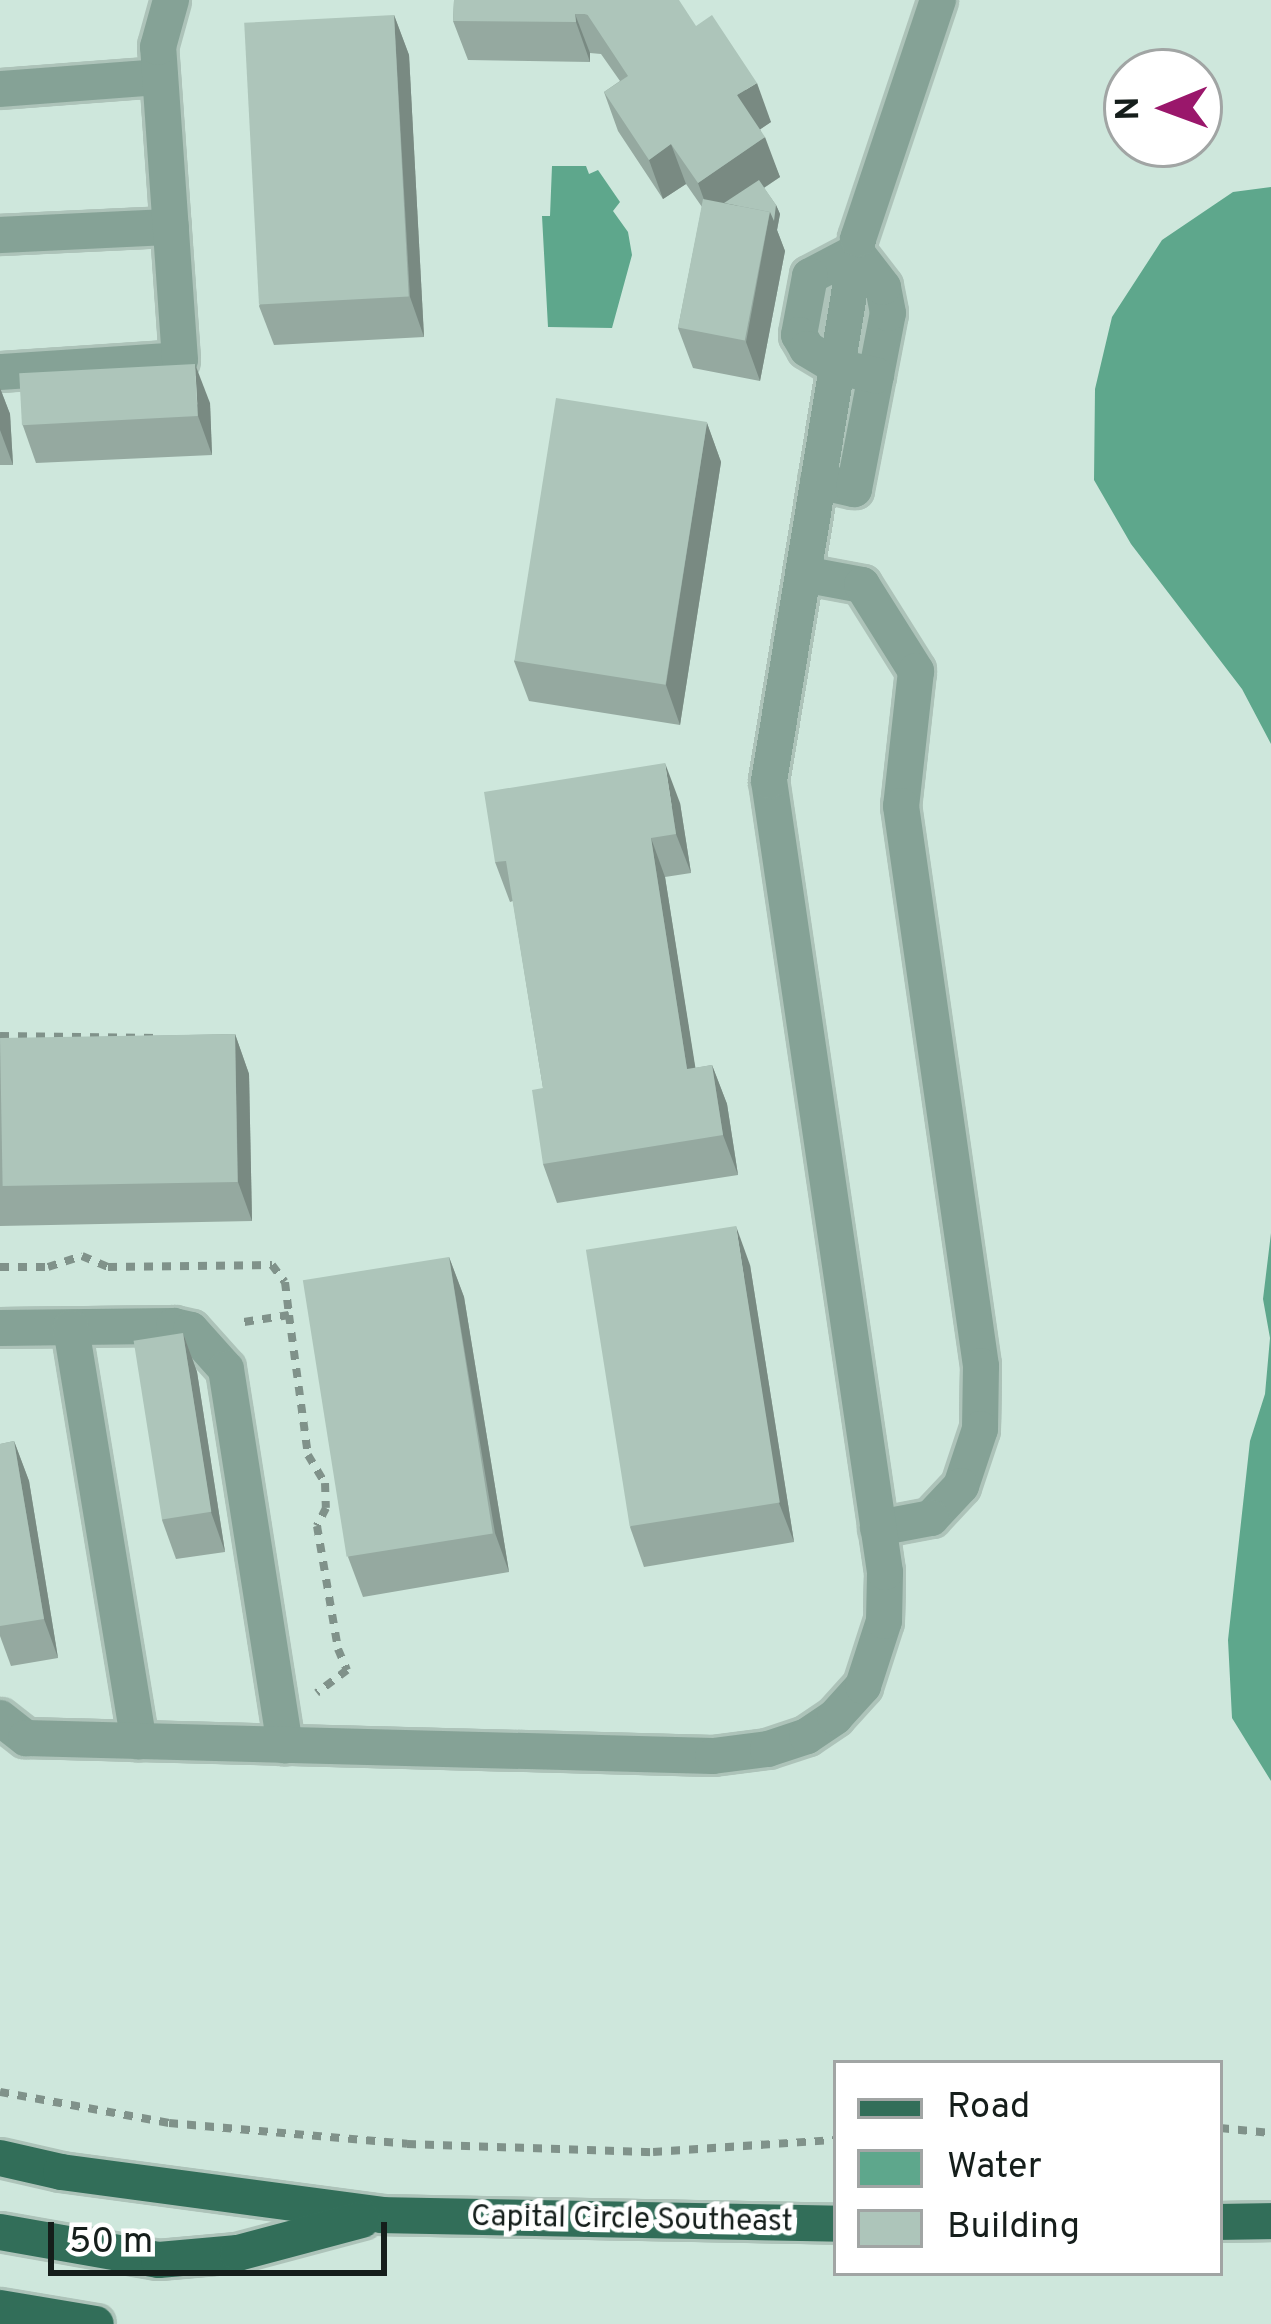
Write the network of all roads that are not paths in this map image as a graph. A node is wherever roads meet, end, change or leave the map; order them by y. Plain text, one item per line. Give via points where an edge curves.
1 (171, 0) edge
2 (937, 2) edge
3 (160, 77) junction
4 (0, 88) edge
5 (171, 226) junction
6 (0, 235) edge
7 (856, 252) junction
8 (837, 367) junction
9 (0, 372) edge
10 (876, 375) junction
11 (818, 481) junction
12 (803, 574) junction
13 (0, 1328) edge
14 (71, 1328) junction
15 (878, 1528) junction
16 (0, 1718) edge
17 (139, 1741) junction
18 (295, 1745) junction
19 (0, 2158) edge
20 (382, 2215) junction
21 (1223, 2222) edge
22 (1271, 2222) edge
23 (833, 2224) edge
24 (0, 2232) edge
25 (0, 2308) edge
26 (96, 2324) edge

1 - 3 lane via 158,47
2 - 7 lane
3 - 4 lane
3 - 5 lane
5 - 6 lane
5 - 9 lane via 180,361
7 - 8 lane
7 - 10 lane via 883,287 888,313
8 - 10 lane
8 - 11 lane
10 - 11 lane via 854,489
11 - 12 lane
12 - 15 lane via 769,782
12 - 15 lane via 862,585 916,671 901,806 981,1366 980,1429 961,1486 931,1518
13 - 14 lane
14 - 17 lane
14 - 18 lane via 191,1330 226,1369
15 - 18 lane via 885,1572 877,1655 862,1686 807,1736 713,1756
16 - 17 lane via 26,1738
17 - 18 lane
19 - 20 main road, Capital Circle Southeast
20 - 23 main road, Capital Circle Southeast
20 - 24 main road via 238,2253 159,2260
21 - 22 main road
25 - 26 main road

